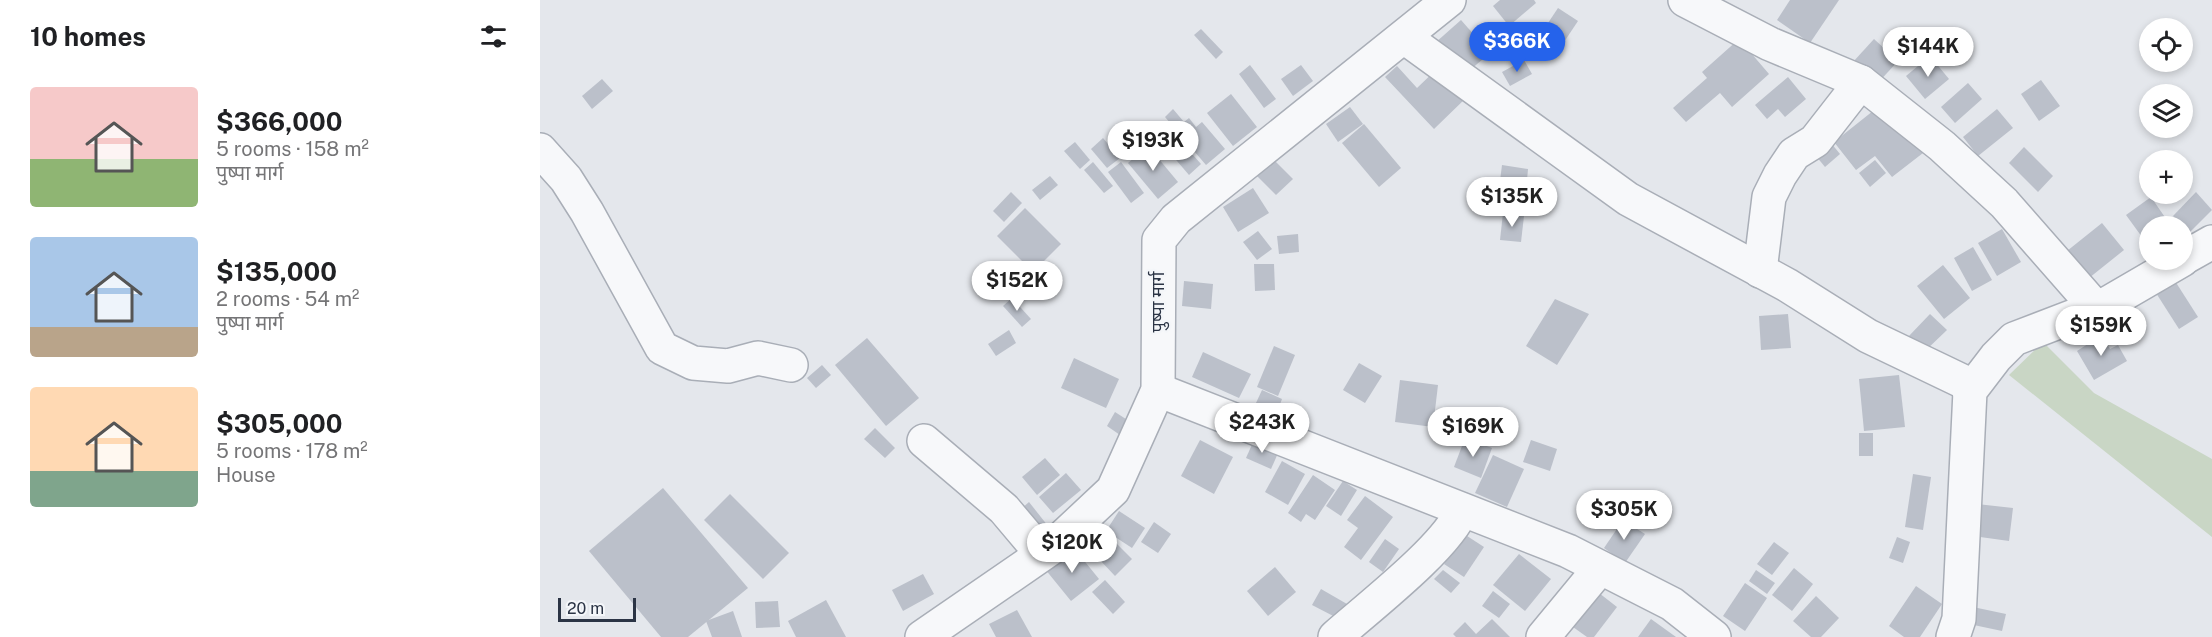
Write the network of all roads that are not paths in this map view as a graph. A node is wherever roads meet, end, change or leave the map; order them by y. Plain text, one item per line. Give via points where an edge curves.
1 (1449, 0) edge
2 (1685, 0) edge
3 (1404, 37) junction
4 (1861, 82) junction
5 (540, 150) edge
6 (2212, 242) edge
7 (2193, 253) edge
8 (2163, 270) edge
9 (1760, 271) junction
10 (2096, 308) junction
11 (791, 365) dead end
12 (1158, 390) junction
13 (1970, 391) junction
14 (924, 441) dead end
15 (1462, 510) junction
16 (1042, 554) junction
17 (1600, 568) junction
18 (922, 637) edge
19 (1335, 637) edge
20 (1544, 637) edge
21 (1714, 637) edge
22 (1953, 637) edge

1 - 3 street, पुष्पा मार्ग
2 - 4 street via 1770,44
3 - 9 street via 1628,199
3 - 12 street, पुष्पा मार्ग via 1176,219 1159,240
4 - 9 street via 1815,141 1794,154 1780,175 1769,197
4 - 10 street via 1942,146 2004,203
5 - 11 street via 567,179 662,348 693,363 728,366 758,358
6 - 7 street
8 - 10 street
9 - 13 street via 1868,336 1964,382
10 - 13 street via 2014,339
12 - 15 street
12 - 16 street, पुष्पा मार्ग via 1113,490
13 - 22 street via 1959,619
14 - 16 street via 1004,509
15 - 17 street via 1568,551
15 - 19 street via 1457,524
16 - 18 street, पुष्पा मार्ग
17 - 20 street
17 - 21 street via 1672,604

